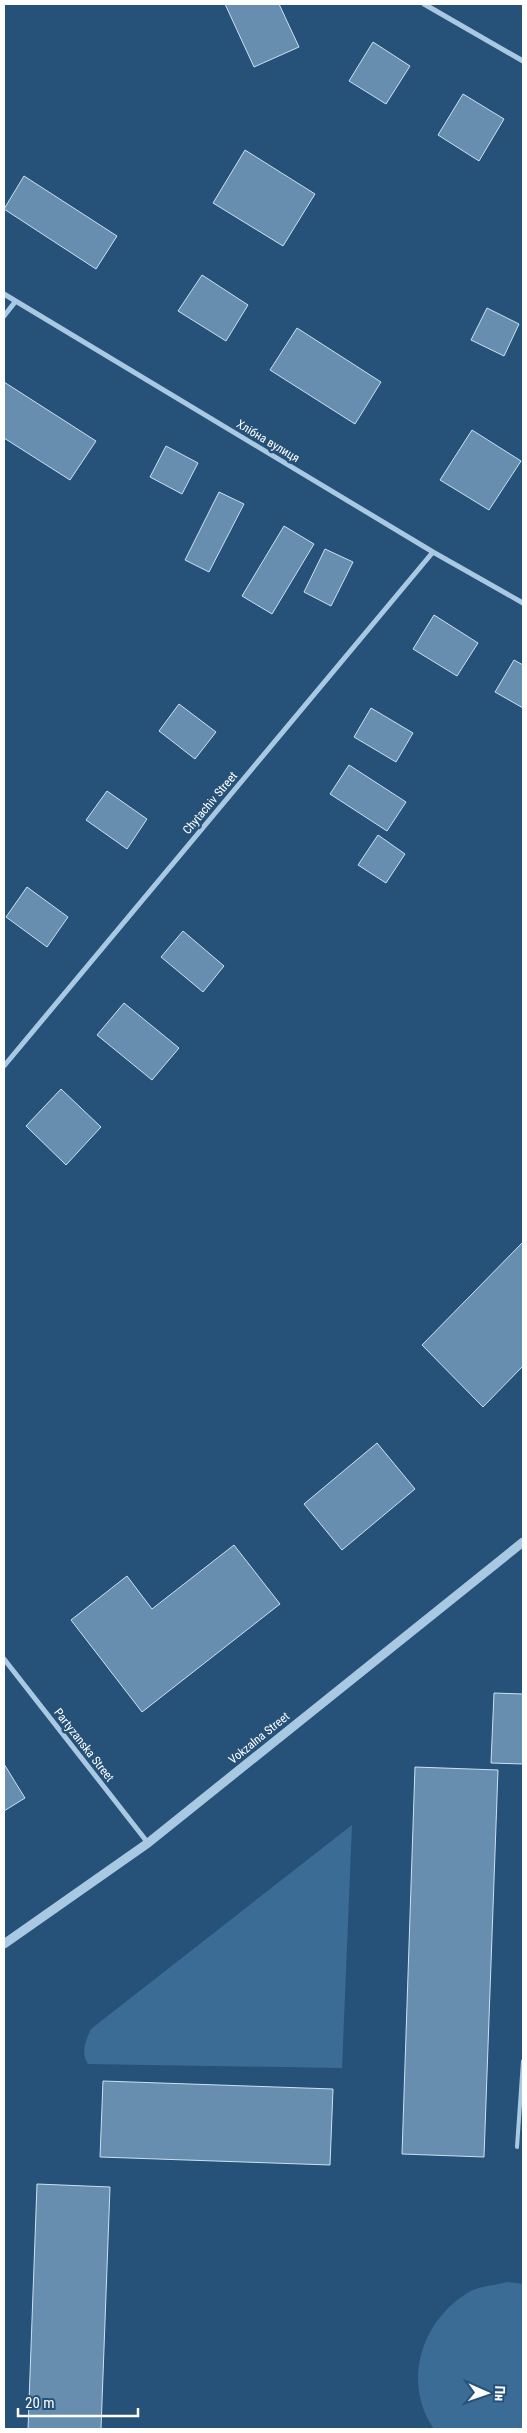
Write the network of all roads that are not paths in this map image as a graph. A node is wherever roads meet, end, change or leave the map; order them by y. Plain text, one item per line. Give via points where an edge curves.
1 (424, 4) edge
2 (523, 61) edge
3 (4, 294) edge
4 (15, 302) junction
5 (4, 316) edge
6 (433, 552) junction
7 (523, 602) edge
8 (4, 1066) edge
9 (523, 1542) edge
10 (4, 1659) edge
11 (148, 1843) junction
12 (4, 1944) edge
13 (523, 2062) edge
14 (517, 2147) dead end

1 - 2 street
3 - 4 street, Хлібна вулиця
4 - 5 street
4 - 6 street, Хлібна вулиця
6 - 7 street, Хлібна вулиця
6 - 8 street, Chytachiv Street
9 - 11 street, Vokzalna Street
10 - 11 street, Partyzanska Street
11 - 12 street, Vokzalna Street
13 - 14 lane

